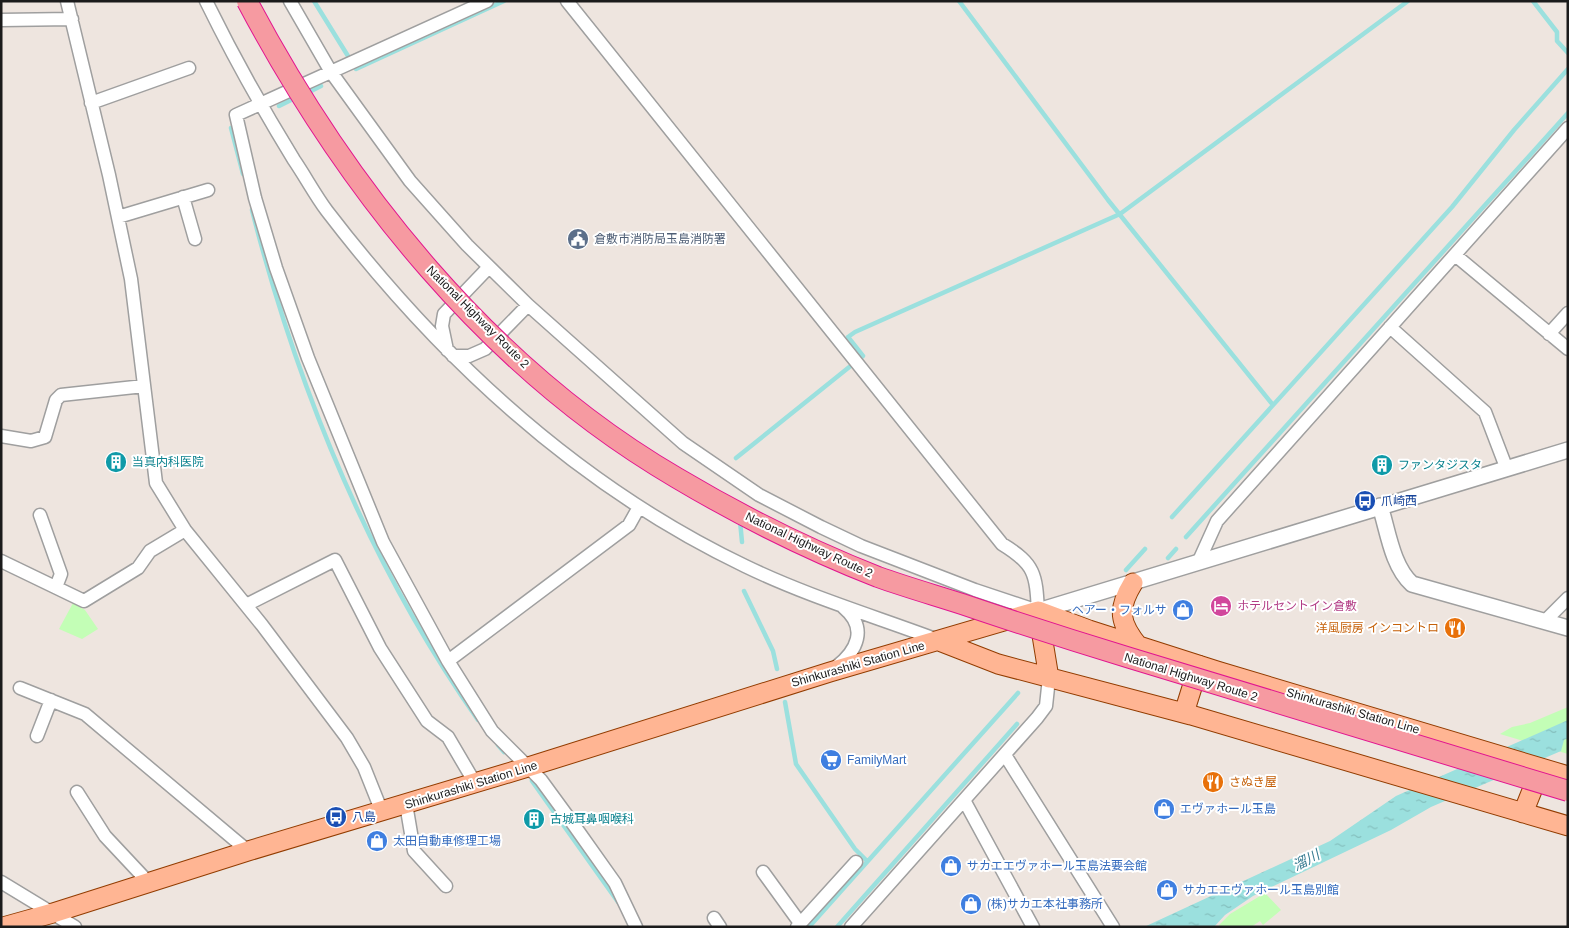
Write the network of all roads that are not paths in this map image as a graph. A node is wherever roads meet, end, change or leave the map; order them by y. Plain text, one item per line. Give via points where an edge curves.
1 (67, 1) edge
2 (206, 1) edge
3 (247, 1) edge
4 (290, 1) edge
5 (487, 1) edge
6 (567, 1) edge
7 (72, 19) junction
8 (1, 20) edge
9 (189, 68) dead end
10 (331, 72) junction
11 (91, 103) junction
12 (261, 106) junction
13 (1567, 130) edge
14 (208, 190) dead end
15 (183, 197) junction
16 (118, 217) junction
17 (195, 238) dead end
18 (1455, 255) junction
19 (489, 267) junction
20 (528, 306) junction
21 (1568, 313) edge
22 (1390, 327) junction
23 (1549, 334) junction
24 (1568, 350) edge
25 (450, 353) junction
26 (144, 386) junction
27 (1, 436) edge
28 (1568, 450) edge
29 (1506, 467) junction
30 (1380, 506) junction
31 (639, 507) junction
32 (40, 515) dead end
33 (185, 530) junction
34 (1, 561) edge
35 (1198, 563) junction
36 (1133, 583) junction
37 (56, 588) junction
38 (1568, 598) edge
39 (246, 605) junction
40 (842, 606) junction
41 (1038, 611) junction
42 (1546, 621) junction
43 (1568, 628) edge
44 (939, 641) junction
45 (1139, 647) junction
46 (448, 661) junction
47 (1199, 666) junction
48 (830, 672) junction
49 (1049, 678) junction
50 (20, 688) dead end
51 (51, 700) junction
52 (1184, 713) junction
53 (38, 736) dead end
54 (1004, 755) junction
55 (528, 768) junction
56 (1540, 768) junction
57 (1568, 776) edge
58 (475, 783) junction
59 (1568, 791) edge
60 (77, 792) dead end
61 (964, 800) junction
62 (406, 804) junction
63 (382, 812) junction
64 (1523, 813) junction
65 (1568, 826) edge
66 (248, 851) junction
67 (856, 862) dead end
68 (763, 872) dead end
69 (1, 882) edge
70 (149, 882) junction
71 (446, 886) dead end
72 (53, 913) junction
73 (798, 925) edge
74 (3, 927) edge
75 (75, 927) edge
76 (636, 927) edge
77 (851, 927) edge
78 (1033, 927) edge
79 (1113, 927) edge

1 - 7 street
2 - 12 street
3 - 59 highway, National Highway Route 2, bridge via 321,128 413,252 465,307 558,394 675,477 769,529 879,577 1070,640
4 - 10 street
5 - 10 street
6 - 41 street via 1002,544 1022,556 1034,575
7 - 8 street
7 - 11 street
9 - 11 street
10 - 12 street
10 - 19 street via 410,181
11 - 16 street
12 - 25 street via 326,209 424,328
12 - 46 street via 236,115 276,268 308,358 383,542
13 - 18 street
14 - 15 street
15 - 16 street
15 - 17 street
16 - 26 street via 131,279
18 - 22 street
18 - 23 street
19 - 20 street
19 - 25 street via 444,314 442,326
20 - 25 street via 485,349 469,356
20 - 41 street via 683,443 760,495 861,546
21 - 23 street
22 - 29 street via 1485,412
22 - 35 street via 1217,521
23 - 24 street
25 - 31 street via 557,448
26 - 27 street via 61,395 56,400 45,437 31,440
26 - 33 street via 156,483
28 - 29 street
29 - 30 street
30 - 35 street
30 - 42 street via 1399,566 1412,584
31 - 40 street via 746,566
31 - 46 street via 629,525
32 - 37 street via 61,574
33 - 37 street via 150,552 138,568 84,601
33 - 39 street
34 - 37 street
35 - 36 street
36 - 41 street
36 - 45 main road via 1122,604 1122,612 1129,635
38 - 42 street
39 - 58 street via 335,560 380,648 427,721 448,737
39 - 63 street via 348,738
40 - 44 street
40 - 48 street via 851,614 857,629 857,642 852,653
41 - 44 main road, Shinkurashiki Station Line
41 - 45 main road, Shinkurashiki Station Line
41 - 49 main road
42 - 43 street
44 - 48 main road, Shinkurashiki Station Line
44 - 49 main road, Shinkurashiki Station Line via 998,664
45 - 47 main road, Shinkurashiki Station Line
46 - 55 street via 492,731
47 - 52 main road
47 - 56 main road, Shinkurashiki Station Line
48 - 55 main road, Shinkurashiki Station Line
49 - 52 main road, Shinkurashiki Station Line
49 - 54 street via 1046,706
50 - 51 street
51 - 53 street
51 - 66 street via 85,714
52 - 64 main road, Shinkurashiki Station Line
54 - 61 street
54 - 79 street
55 - 58 main road, Shinkurashiki Station Line
55 - 76 street via 541,780 614,883
56 - 57 main road, Shinkurashiki Station Line
56 - 64 main road
58 - 62 main road, Shinkurashiki Station Line
60 - 70 street via 105,836
61 - 77 street
61 - 78 street
62 - 63 main road, Shinkurashiki Station Line
62 - 71 street via 414,851
63 - 66 main road, Shinkurashiki Station Line
64 - 65 main road, Shinkurashiki Station Line
66 - 70 main road, Shinkurashiki Station Line
67 - 73 street
68 - 73 street
69 - 72 street
70 - 72 main road, Shinkurashiki Station Line
72 - 74 main road, Shinkurashiki Station Line
72 - 75 street

